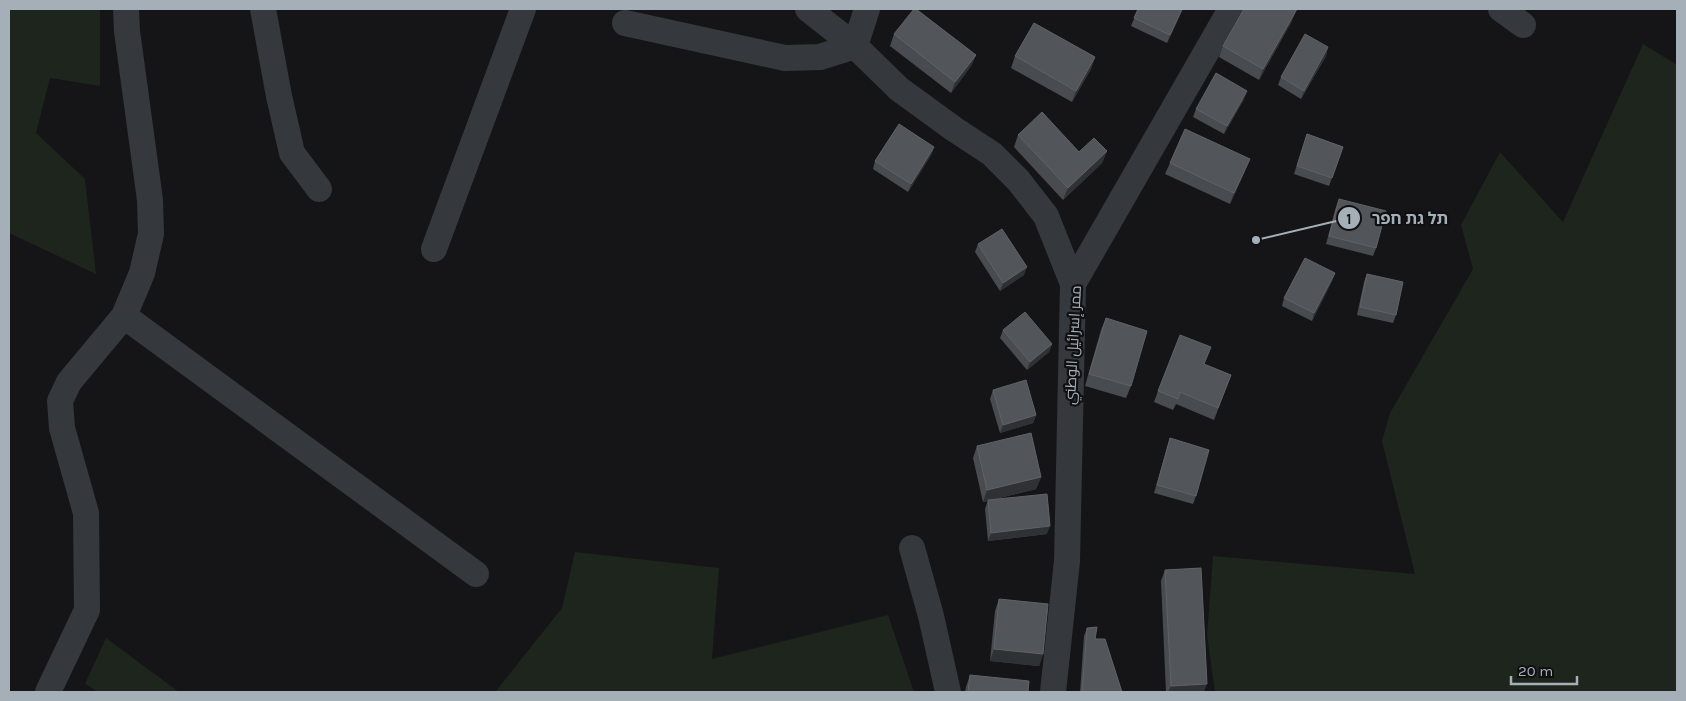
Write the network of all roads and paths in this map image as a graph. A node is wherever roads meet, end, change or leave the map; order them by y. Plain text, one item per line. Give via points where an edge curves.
1 (126, 9) edge
2 (263, 9) edge
3 (523, 9) edge
4 (808, 9) edge
5 (867, 9) edge
6 (1231, 9) edge
7 (1501, 9) edge
8 (625, 23) dead end
9 (1523, 25) dead end
10 (855, 46) junction
11 (319, 188) dead end
12 (434, 249) dead end
13 (1073, 284) junction
14 (124, 316) junction
15 (912, 548) dead end
16 (476, 574) dead end
17 (48, 692) edge
18 (948, 692) edge
19 (1053, 692) edge

1 - 14 street via 150,200 151,234 142,273
2 - 11 street via 292,153
3 - 12 street
4 - 10 street
5 - 10 street
6 - 13 street, ممر إسرائيل الوطني
7 - 9 street
8 - 10 street via 784,58 820,57
10 - 13 street via 898,89 992,154 1018,180 1046,216
13 - 19 street, ممر إسرائيل الوطني via 1067,561
14 - 16 street
14 - 17 street via 69,382 60,401 62,428 86,513 88,610
15 - 18 street

